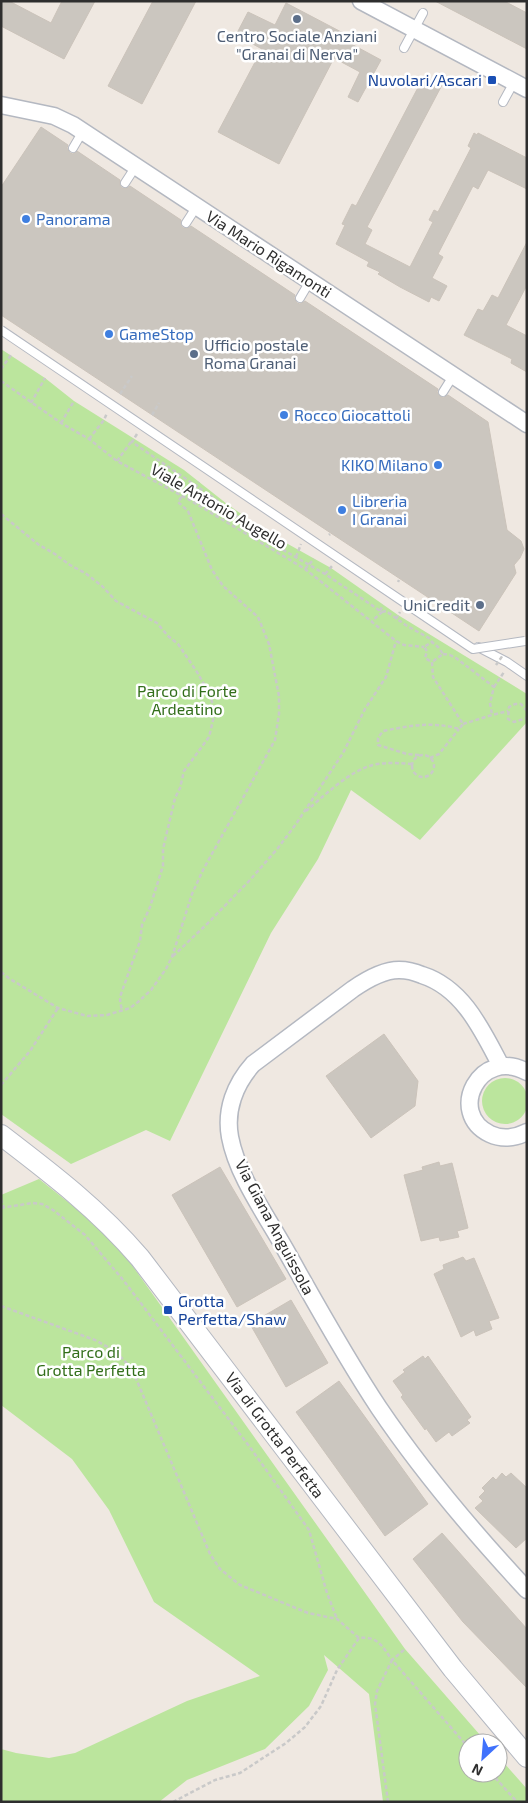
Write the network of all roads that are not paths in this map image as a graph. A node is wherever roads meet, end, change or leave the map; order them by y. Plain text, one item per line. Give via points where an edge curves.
1 (361, 1) edge
2 (423, 13) dead end
3 (414, 29) junction
4 (404, 48) dead end
5 (520, 86) edge
6 (503, 102) dead end
7 (1, 105) edge
8 (83, 131) junction
9 (73, 148) dead end
10 (136, 166) junction
11 (125, 183) dead end
12 (196, 206) junction
13 (186, 223) dead end
14 (310, 281) junction
15 (300, 298) dead end
16 (1, 328) edge
17 (453, 376) junction
18 (443, 392) dead end
19 (527, 424) edge
20 (525, 641) dead end
21 (527, 676) edge
22 (501, 1066) junction
23 (527, 1072) edge
24 (527, 1132) edge
25 (1, 1135) edge
26 (527, 1590) edge
27 (527, 1757) edge

1 - 3 street
2 - 3 lane
3 - 4 lane
3 - 5 street
5 - 6 lane
7 - 8 street, Via Mario Rigamonti via 54,116
8 - 9 lane
8 - 10 street, Via Mario Rigamonti
10 - 11 lane
10 - 12 street, Via Mario Rigamonti
12 - 13 lane
12 - 14 street, Via Mario Rigamonti
14 - 15 lane
14 - 17 street, Via Mario Rigamonti
16 - 20 lane, bridge via 473,649
16 - 21 lane via 465,641
17 - 18 lane
17 - 19 street, Via Mario Rigamonti
22 - 23 street
22 - 24 street via 485,1072 473,1086 471,1112 480,1127 494,1136 512,1138
22 - 26 street, Via Giana Anguissola via 482,1029 454,994 427,976 404,970 388,972 353,989 253,1064 241,1078 233,1098 230,1130 235,1154 249,1184 378,1408 450,1504
25 - 27 street, Via di Grotta Perfetta via 97,1211 140,1258 453,1669

